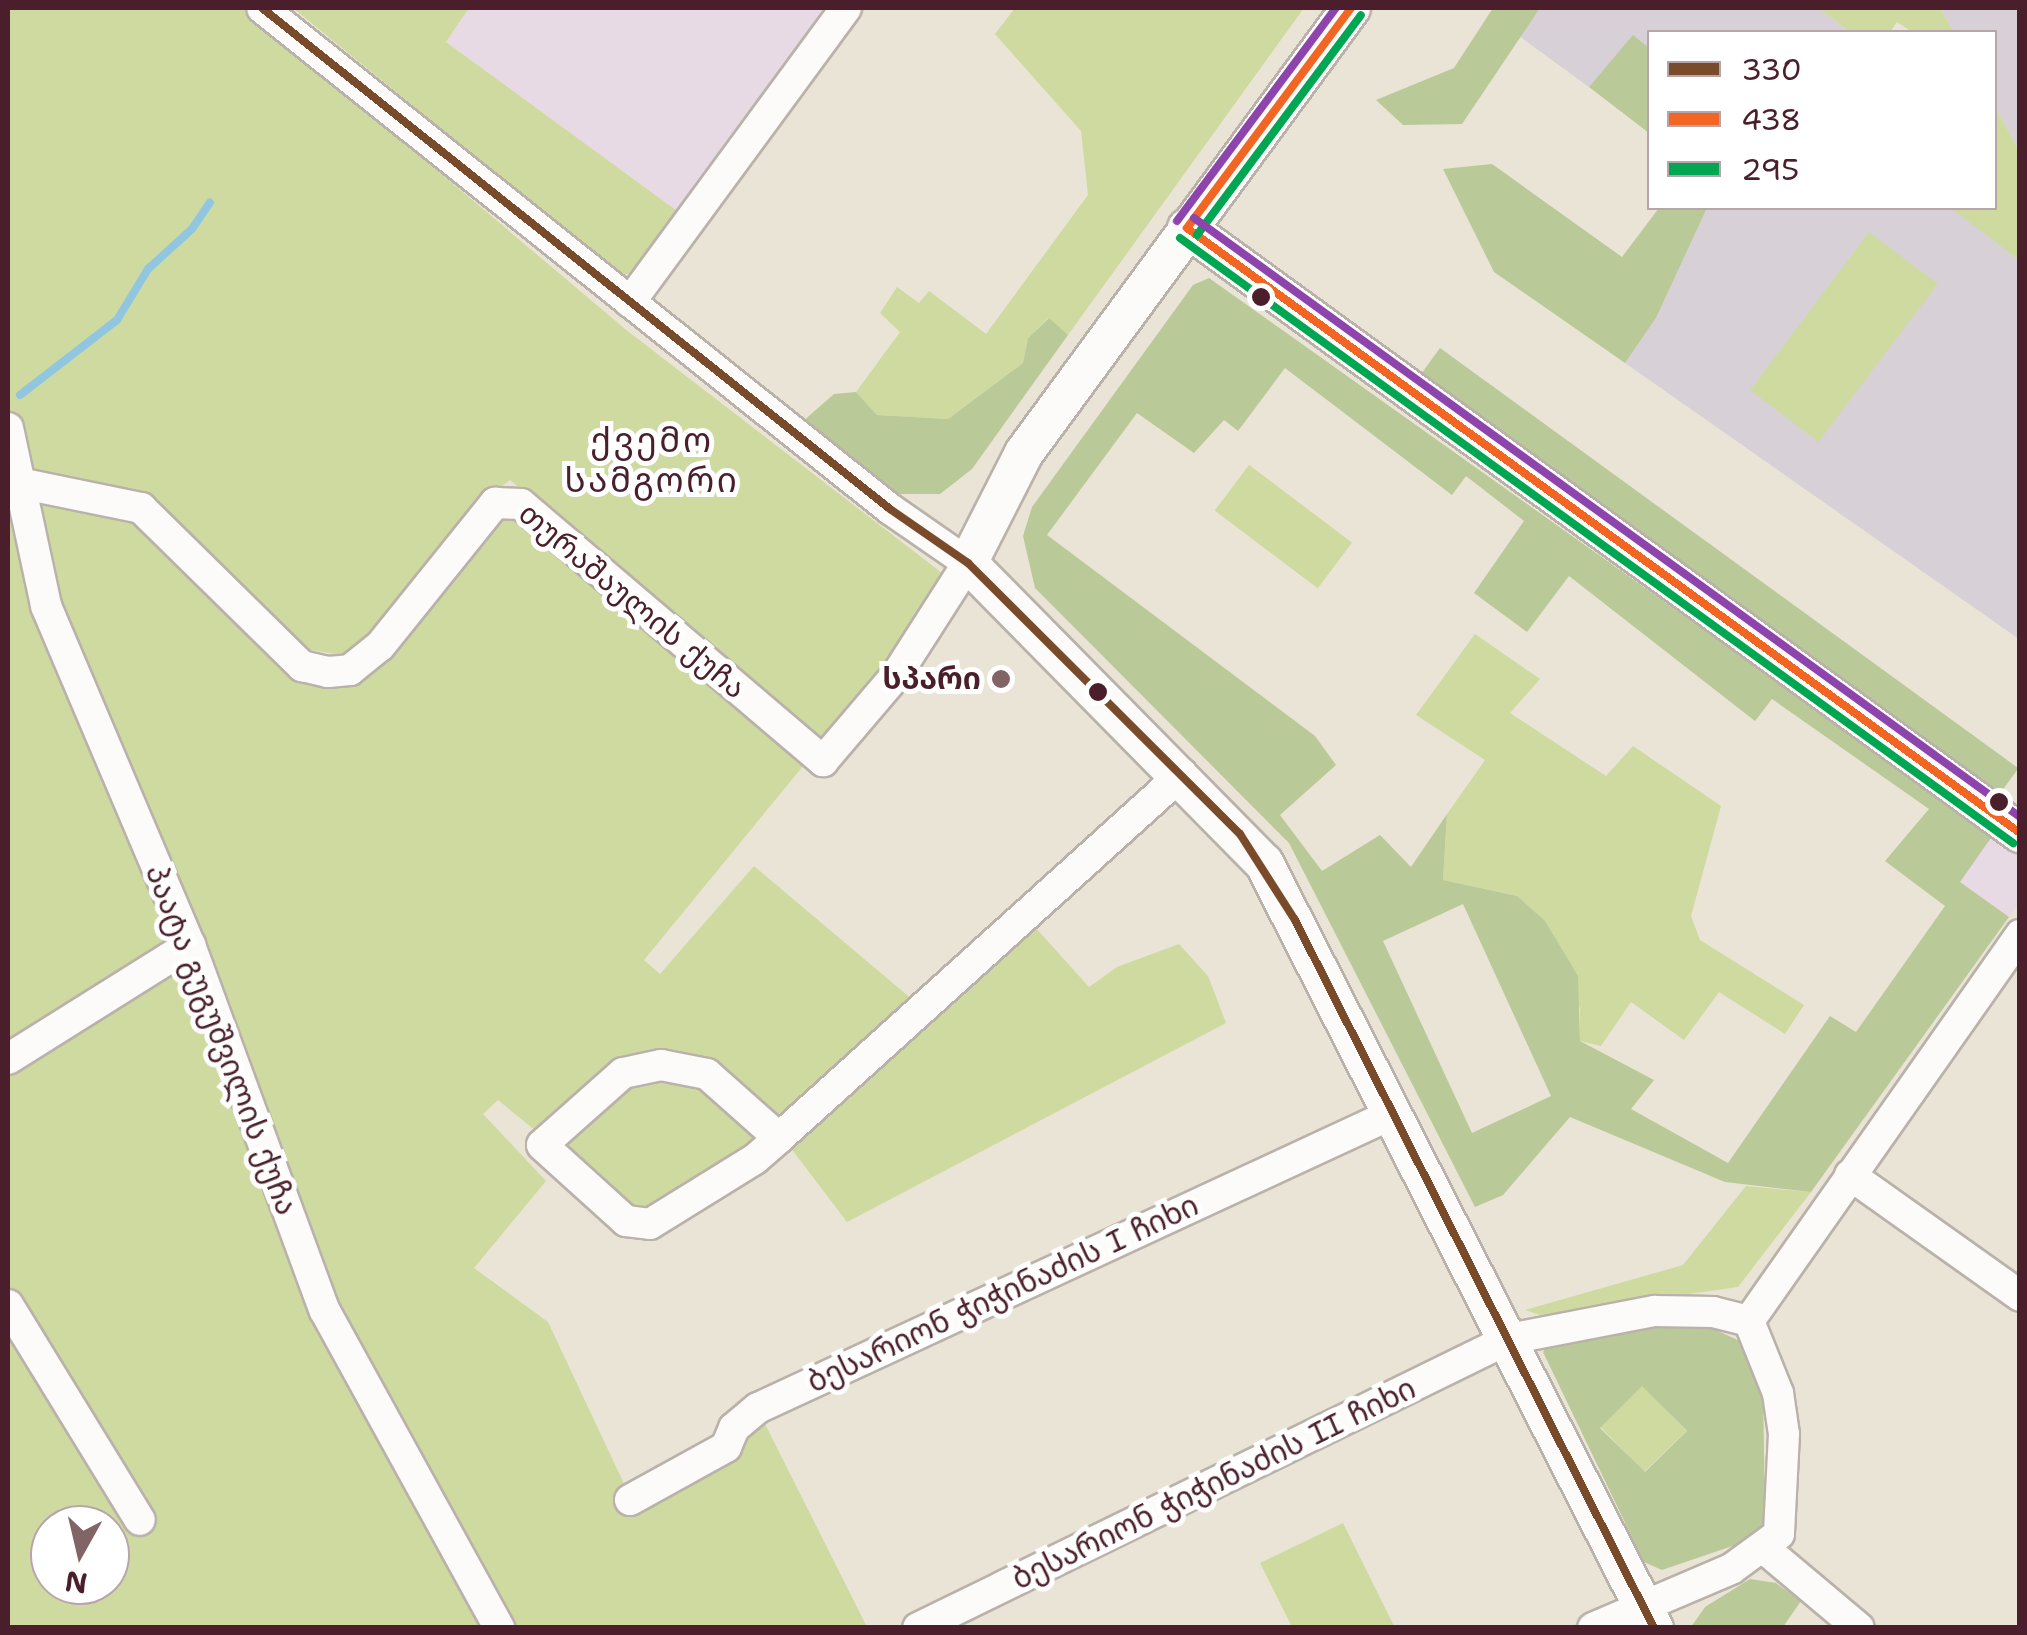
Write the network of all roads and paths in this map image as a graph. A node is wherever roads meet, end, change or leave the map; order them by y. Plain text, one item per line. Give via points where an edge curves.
1 (262, 8) edge
2 (846, 8) edge
3 (1351, 8) edge
4 (1187, 228) junction
5 (630, 302) junction
6 (8, 428) edge
7 (19, 483) junction
8 (968, 562) junction
9 (1182, 774) junction
10 (2020, 833) edge
11 (2020, 935) edge
12 (190, 945) junction
13 (8, 1059) edge
14 (1394, 1112) junction
15 (779, 1138) junction
16 (1850, 1175) junction
17 (2020, 1296) edge
18 (8, 1305) edge
19 (1749, 1321) junction
20 (1509, 1339) junction
21 (630, 1500) dead end
22 (140, 1520) dead end
23 (1766, 1550) junction
24 (1649, 1616) edge
25 (499, 1628) edge
26 (918, 1628) edge
27 (1592, 1628) edge
28 (1859, 1628) edge

1 - 5 street
2 - 5 street
3 - 4 street
4 - 8 street via 1024,453
4 - 10 street
5 - 8 street
6 - 7 street, პაატა გუგუშვილის ქუჩა
7 - 8 street, თურაშაულის ქუჩა via 141,508 302,666 328,672 350,670 380,646 495,503 521,504 823,761 896,674
7 - 12 street, პაატა გუგუშვილის ქუჩა via 46,606
8 - 9 street
9 - 14 street via 1264,863
9 - 15 street
11 - 16 street
12 - 13 street
12 - 25 street, პაატა გუგუშვილის ქუჩა via 325,1311
14 - 20 street
14 - 21 street, ბესარიონ ჭიჭინაძის I ჩიხი via 758,1408 734,1428 726,1447
15 - 15 street via 755,1159 638,1226 542,1151 543,1138 623,1073 661,1064 707,1074
16 - 17 street
16 - 19 street
18 - 22 street
19 - 20 street, ბესარიონ ჭიჭინაძის II ჩიხი via 1713,1312 1655,1312
19 - 23 street via 1774,1379 1784,1434 1779,1534
20 - 24 street
20 - 26 street, ბესარიონ ჭიჭინაძის II ჩიხი
23 - 24 street
23 - 28 street
24 - 27 street

